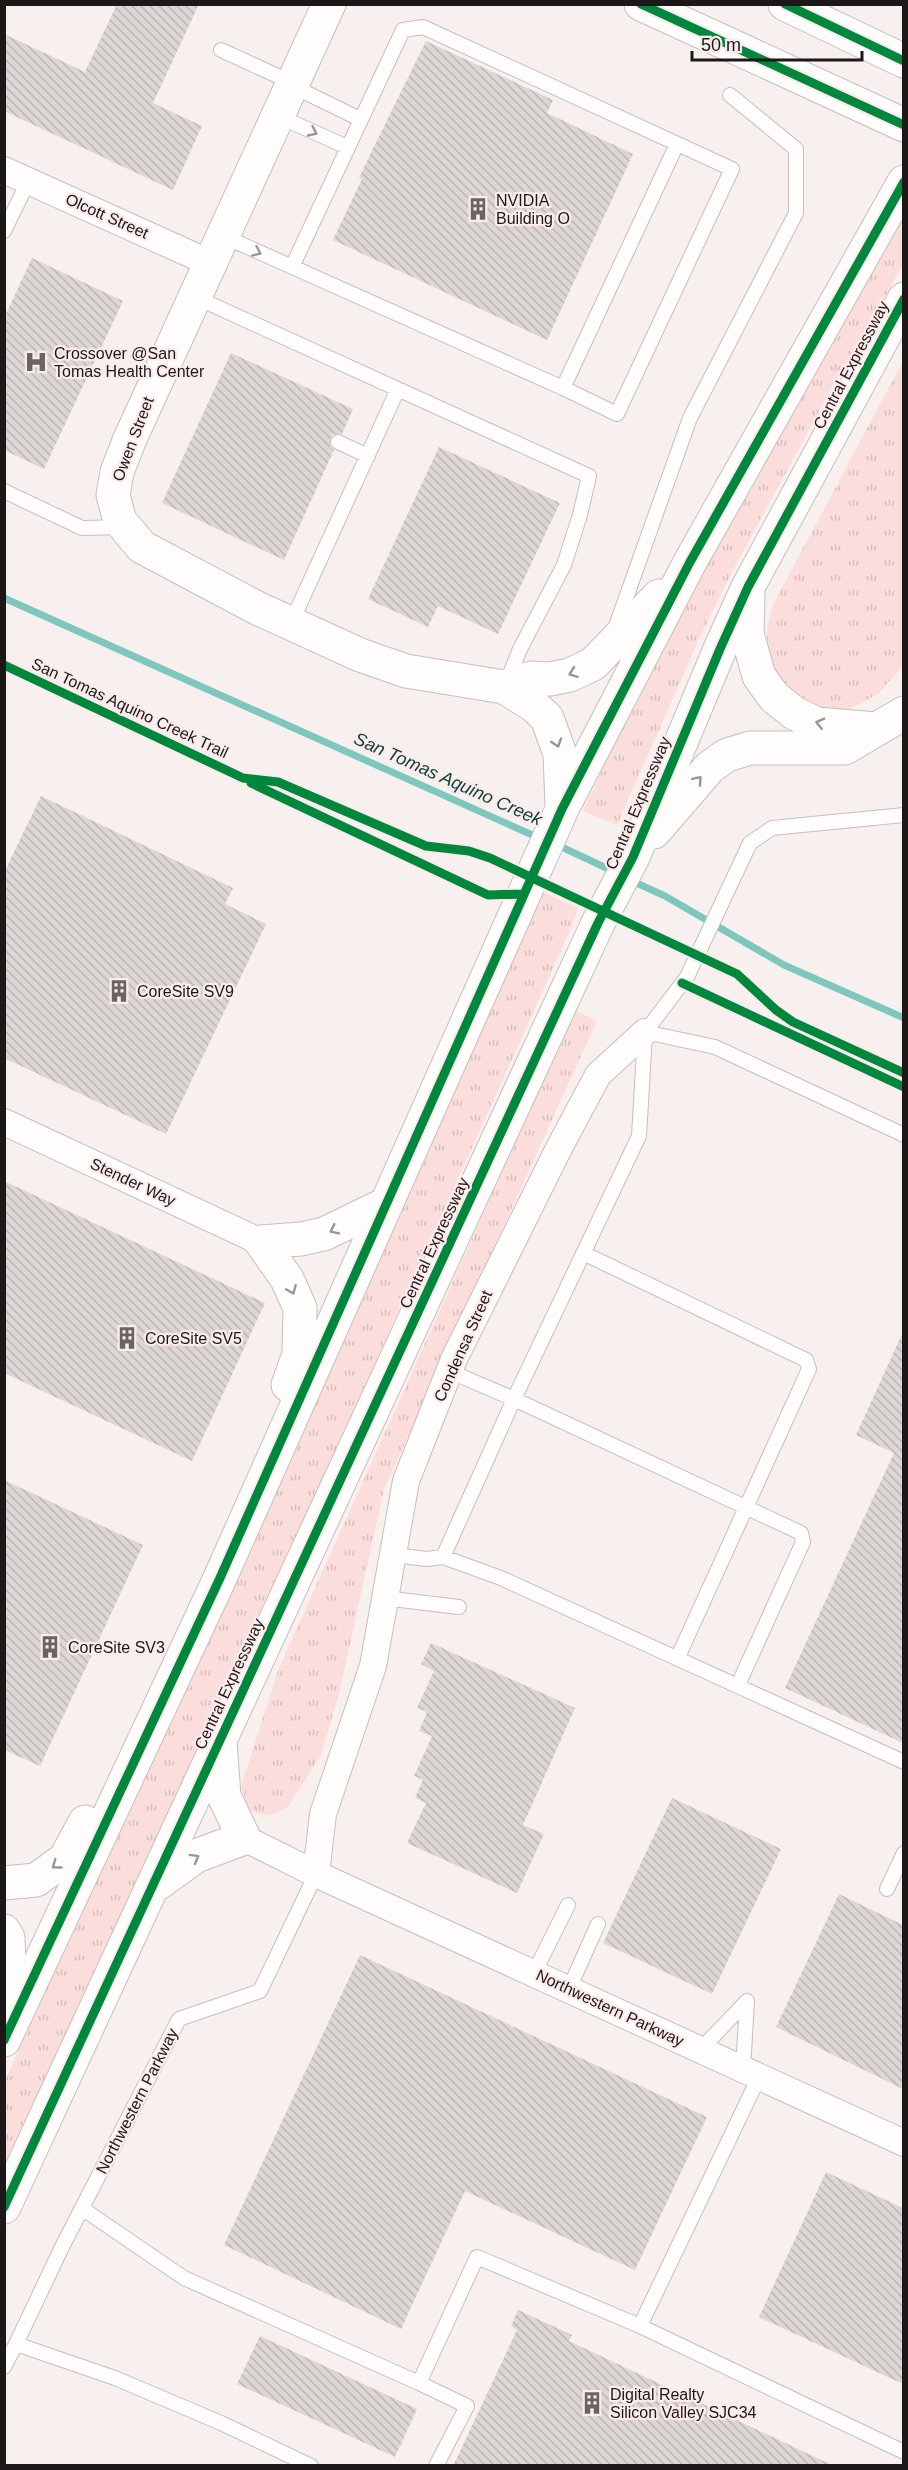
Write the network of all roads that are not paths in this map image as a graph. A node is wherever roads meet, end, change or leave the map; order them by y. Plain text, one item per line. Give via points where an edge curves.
1 (329, 4) edge
2 (641, 4) edge
3 (785, 4) edge
4 (221, 50) dead end
5 (903, 61) edge
6 (293, 85) junction
7 (730, 95) dead end
8 (278, 116) junction
9 (360, 118) junction
10 (903, 125) edge
11 (677, 144) junction
12 (347, 147) junction
13 (4, 170) edge
14 (28, 180) junction
15 (898, 191) edge
16 (4, 231) edge
17 (216, 250) junction
18 (292, 267) junction
19 (195, 297) junction
20 (903, 299) edge
21 (563, 388) junction
22 (398, 389) junction
23 (338, 442) dead end
24 (368, 456) junction
25 (4, 491) edge
26 (125, 527) junction
27 (690, 562) junction
28 (748, 587) junction
29 (291, 623) junction
30 (608, 650) junction
31 (504, 687) junction
32 (891, 721) edge
33 (562, 809) junction
34 (903, 815) edge
35 (633, 857) junction
36 (645, 1032) junction
37 (4, 1122) edge
38 (903, 1135) edge
39 (386, 1204) junction
40 (261, 1242) junction
41 (583, 1252) junction
42 (449, 1371) junction
43 (514, 1400) junction
44 (746, 1507) junction
45 (393, 1555) junction
46 (443, 1557) junction
47 (220, 1578) junction
48 (384, 1598) junction
49 (459, 1607) dead end
50 (678, 1657) junction
51 (738, 1685) junction
52 (220, 1739) junction
53 (903, 1762) edge
54 (244, 1839) junction
55 (903, 1853) edge
56 (316, 1874) junction
57 (4, 1883) edge
58 (151, 1888) junction
59 (887, 1889) dead end
60 (568, 1905) dead end
61 (598, 1924) dead end
62 (4, 1931) edge
63 (534, 1973) junction
64 (569, 1989) junction
65 (4, 2001) edge
66 (4, 2040) edge
67 (700, 2050) junction
68 (751, 2073) junction
69 (903, 2144) edge
70 (4, 2207) edge
71 (83, 2209) junction
72 (640, 2326) junction
73 (16, 2344) junction
74 (4, 2367) edge
75 (419, 2383) junction
76 (283, 2452) junction
77 (903, 2452) edge
78 (277, 2466) edge
79 (310, 2466) edge
80 (436, 2466) edge

1 - 6 highway, Owen Street
2 - 10 highway
3 - 5 highway
4 - 6 lane
6 - 8 highway, Owen Street
6 - 9 lane
7 - 30 lane via 796,149 796,213 690,418
8 -> 12 lane
8 - 17 highway, Owen Street
9 - 11 lane via 403,30 423,27
9 - 12 lane
11 - 21 lane
11 - 21 lane via 732,169 712,212 617,414
12 - 18 lane
13 - 14 street, Olcott Street
14 - 16 lane
14 - 17 street, Olcott Street
15 - 27 highway
17 -> 18 lane
17 - 19 highway, Owen Street
18 - 21 lane
19 - 22 lane
19 - 26 highway, Owen Street via 117,472 113,495
20 - 28 highway, Central Expressway
22 - 24 lane
22 - 31 lane via 589,476 564,565
23 - 24 lane
24 - 29 lane
25 - 26 lane via 82,528
26 - 29 highway, Owen Street via 142,547 172,565
27 - 30 highway
27 - 33 highway
32 -> 28 highway via 818,724 794,713 774,697 759,676 747,634
28 - 35 highway, Central Expressway
29 - 31 highway, Owen Street via 406,671
30 -> 31 highway via 593,664 570,675 531,678
31 -> 33 highway via 547,718 560,754
35 -> 32 highway via 710,767 727,755 750,748 845,748
33 - 39 highway
34 - 36 lane, Condensa Street via 772,828 747,838 736,873 687,977
35 - 52 highway, Central Expressway via 598,923
36 - 38 lane via 715,1047
36 - 41 lane via 639,1136
36 - 42 street, Condensa Street via 598,1075
37 - 40 street, Stender Way
39 -> 40 highway via 324,1234
39 - 47 highway
40 -> 47 highway via 287,1279 300,1308 299,1354
41 - 43 lane
41 - 44 lane via 806,1360 809,1370
42 - 43 lane
42 - 45 street, Condensa Street via 406,1481
43 - 44 lane
43 - 46 lane
44 - 50 lane
44 - 51 lane via 801,1533 803,1542
45 - 46 lane
45 - 48 street, Condensa Street
46 - 50 lane via 501,1578
47 -> 57 highway via 65,1859 36,1880
47 - 66 highway
48 - 49 lane
48 - 56 street, Condensa Street via 373,1666 323,1814
50 - 51 lane
51 - 53 lane
52 - 54 highway via 224,1796
52 - 58 highway, Central Expressway
54 - 56 street, Northwestern Parkway
58 -> 54 highway via 196,1856
55 - 59 lane
56 - 63 street, Northwestern Parkway
56 - 71 lane, Northwestern Parkway via 260,1991 179,2019
58 - 70 highway, Central Expressway
60 - 63 lane
61 - 64 lane
62 - 65 highway via 8,1938 10,1987
63 - 64 street, Northwestern Parkway
64 - 67 street, Northwestern Parkway
67 - 68 street, Northwestern Parkway
67 - 68 lane via 747,2001
68 - 69 street, Northwestern Parkway
68 - 72 lane
71 - 73 lane, Northwestern Parkway
71 - 75 lane via 184,2278
72 - 75 lane via 477,2257
72 - 77 lane
73 - 74 lane, Northwestern Parkway
73 - 76 lane via 115,2378
75 - 80 lane via 467,2406
76 - 78 lane
76 - 79 lane

